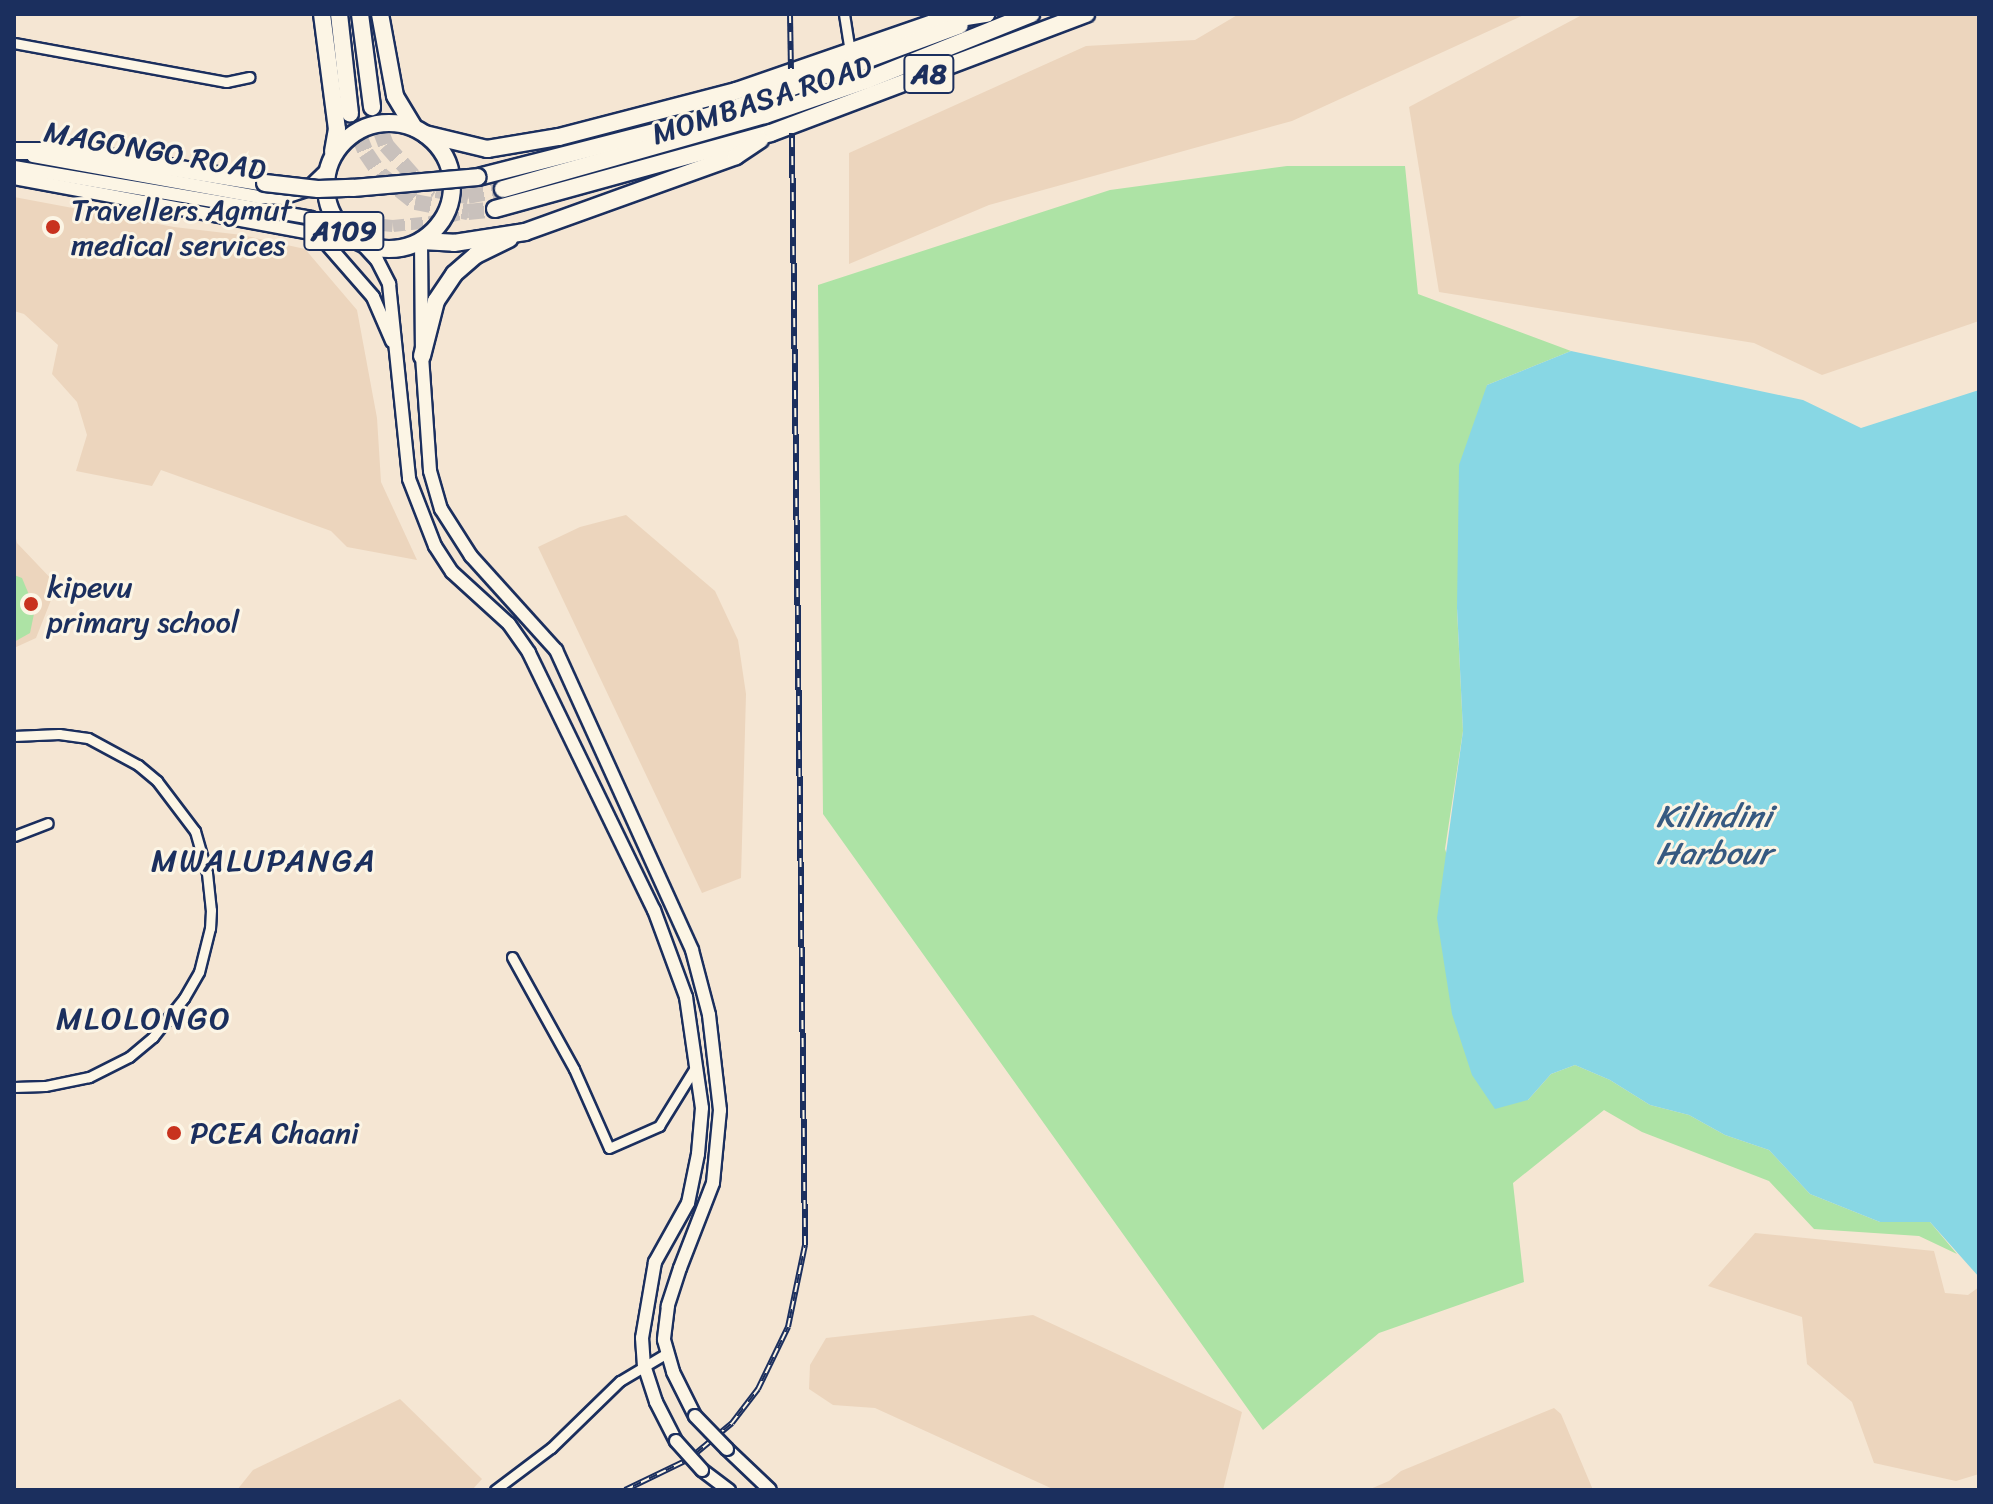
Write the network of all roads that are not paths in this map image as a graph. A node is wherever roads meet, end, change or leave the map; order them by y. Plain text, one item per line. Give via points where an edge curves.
1 (322, 14) edge
2 (339, 14) edge
3 (360, 14) edge
4 (380, 14) edge
5 (844, 14) edge
6 (1031, 14) edge
7 (1086, 14) edge
8 (984, 15) edge
9 (14, 43) edge
10 (850, 50) junction
11 (249, 77) dead end
12 (372, 107) tunnel mouth
13 (350, 113) tunnel mouth
14 (419, 131) junction
15 (771, 133) junction
16 (14, 152) edge
17 (329, 164) junction
18 (14, 167) edge
19 (14, 178) edge
20 (503, 189) tunnel mouth
21 (495, 209) tunnel mouth
22 (311, 218) tunnel mouth
23 (525, 232) junction
24 (319, 235) junction
25 (421, 241) junction
26 (362, 244) junction
27 (396, 351) junction
28 (422, 356) junction
29 (14, 736) edge
30 (48, 823) dead end
31 (14, 836) edge
32 (512, 957) dead end
33 (698, 1064) junction
34 (14, 1087) edge
35 (667, 1353) junction
36 (644, 1365) junction
37 (495, 1490) edge
38 (729, 1490) edge
39 (770, 1490) edge

1 - 17 highway via 337,129
2 - 13 highway
3 - 12 highway
4 - 14 highway via 395,96
5 - 10 street
6 - 20 highway, MOMBASA ROAD / A8 via 765,115
7 - 15 highway, MOMBASA ROAD / A8
8 - 10 highway via 935,22
8 - 16 highway, bridge via 744,105 478,177 342,188 265,183 70,151
9 - 11 street via 226,82
10 - 14 highway via 723,95 559,137 487,149
14 - 17 highway via 391,123 367,127 351,136
14 - 25 highway, A109 via 440,148 452,187 449,208
15 - 21 highway, MOMBASA ROAD / A8
15 - 23 highway via 736,156
16 - 17 main road, MAGONGO ROAD via 282,198 306,190
17 - 26 highway, A109 via 326,197 333,216
18 - 22 main road, MAGONGO ROAD
19 - 24 main road
23 - 25 highway via 454,243
23 - 28 highway via 476,255 454,274 436,301
24 - 26 main road
24 - 27 main road via 373,297
25 - 26 highway, A109 via 403,248
25 - 28 main road
26 - 27 main road via 389,284
27 - 33 main road via 409,479 435,546 452,572 509,624 529,653 669,945 686,997
28 - 35 main road via 430,471 441,509 471,556 556,650 692,950 709,1015 720,1110 713,1183 668,1306
29 - 34 street via 88,738 157,781 195,831 207,873 211,919 199,972 169,1020 142,1047 89,1077
30 - 31 street
32 - 33 street via 580,1081 609,1148 659,1126
33 - 36 main road via 698,1154 688,1203 655,1262 642,1338
35 - 36 street
35 - 39 main road, bridge via 695,1416
36 - 37 street
36 - 38 main road, bridge via 676,1441

